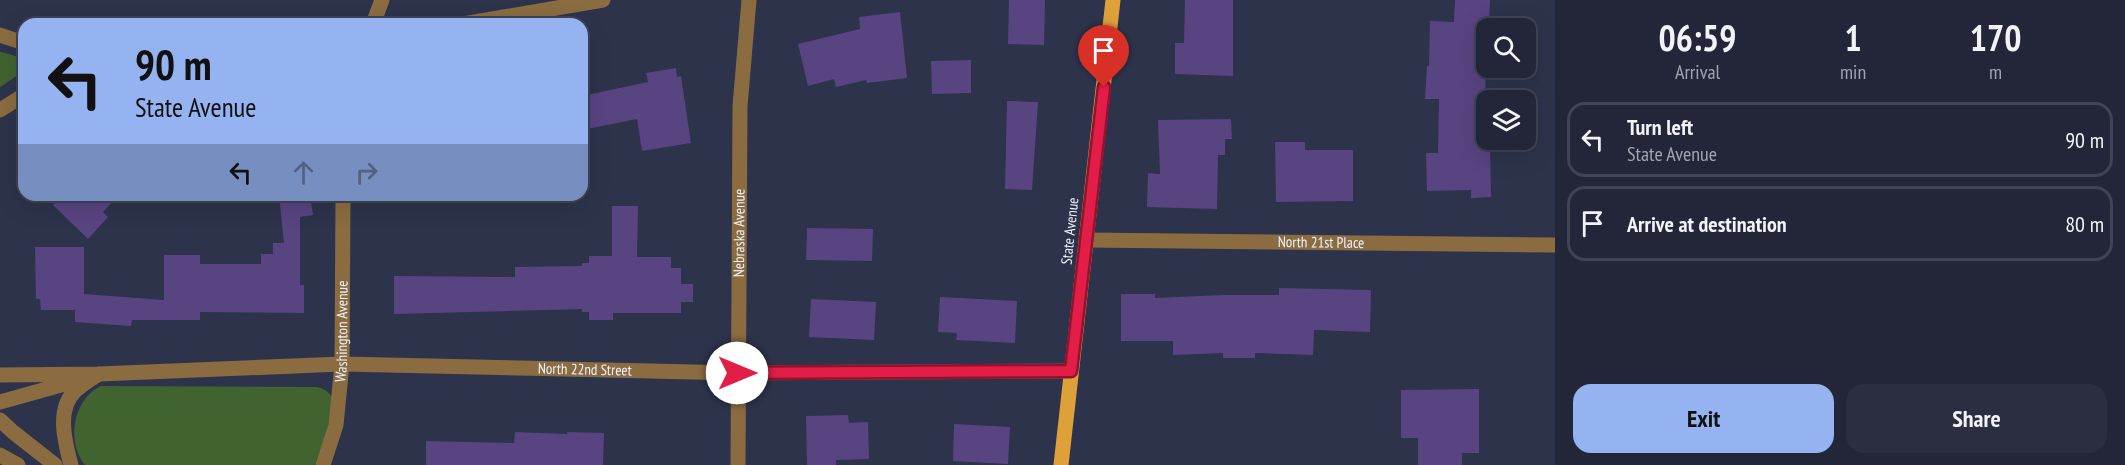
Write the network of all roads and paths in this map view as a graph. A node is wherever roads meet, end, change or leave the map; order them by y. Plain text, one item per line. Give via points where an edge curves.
1 (382, 0) edge
2 (603, 0) edge
3 (749, 0) edge
4 (1113, 0) edge
5 (375, 18) edge
6 (498, 18) edge
7 (0, 35) edge
8 (18, 41) edge
9 (18, 99) edge
10 (0, 110) edge
11 (343, 201) edge
12 (1087, 240) junction
13 (1555, 245) edge
14 (342, 364) junction
15 (1071, 371) junction
16 (737, 373) junction
17 (99, 374) junction
18 (0, 375) edge
19 (0, 402) edge
20 (0, 420) edge
21 (0, 455) edge
22 (18, 465) edge
23 (55, 465) edge
24 (71, 465) edge
25 (323, 465) edge
26 (738, 465) edge
27 (1061, 465) edge

1 - 5 street
2 - 6 street
3 - 16 street, Nebraska Avenue via 740,106
4 - 12 main road, State Avenue
7 - 8 street
9 - 10 street
11 - 14 street, Washington Avenue
12 - 13 street, North 21st Place
12 - 15 main road, State Avenue
14 - 16 street, North 22nd Street
14 - 17 street, North 22nd Street
14 - 25 street, Washington Avenue via 336,425
15 - 16 street, North 22nd Street
15 - 27 main road, State Avenue
16 - 26 street, Nebraska Avenue
17 - 18 street, North 22nd Street
17 - 19 street, North 22nd Street
17 - 24 street via 74,392 65,408 65,443
20 - 23 street
21 - 22 street

